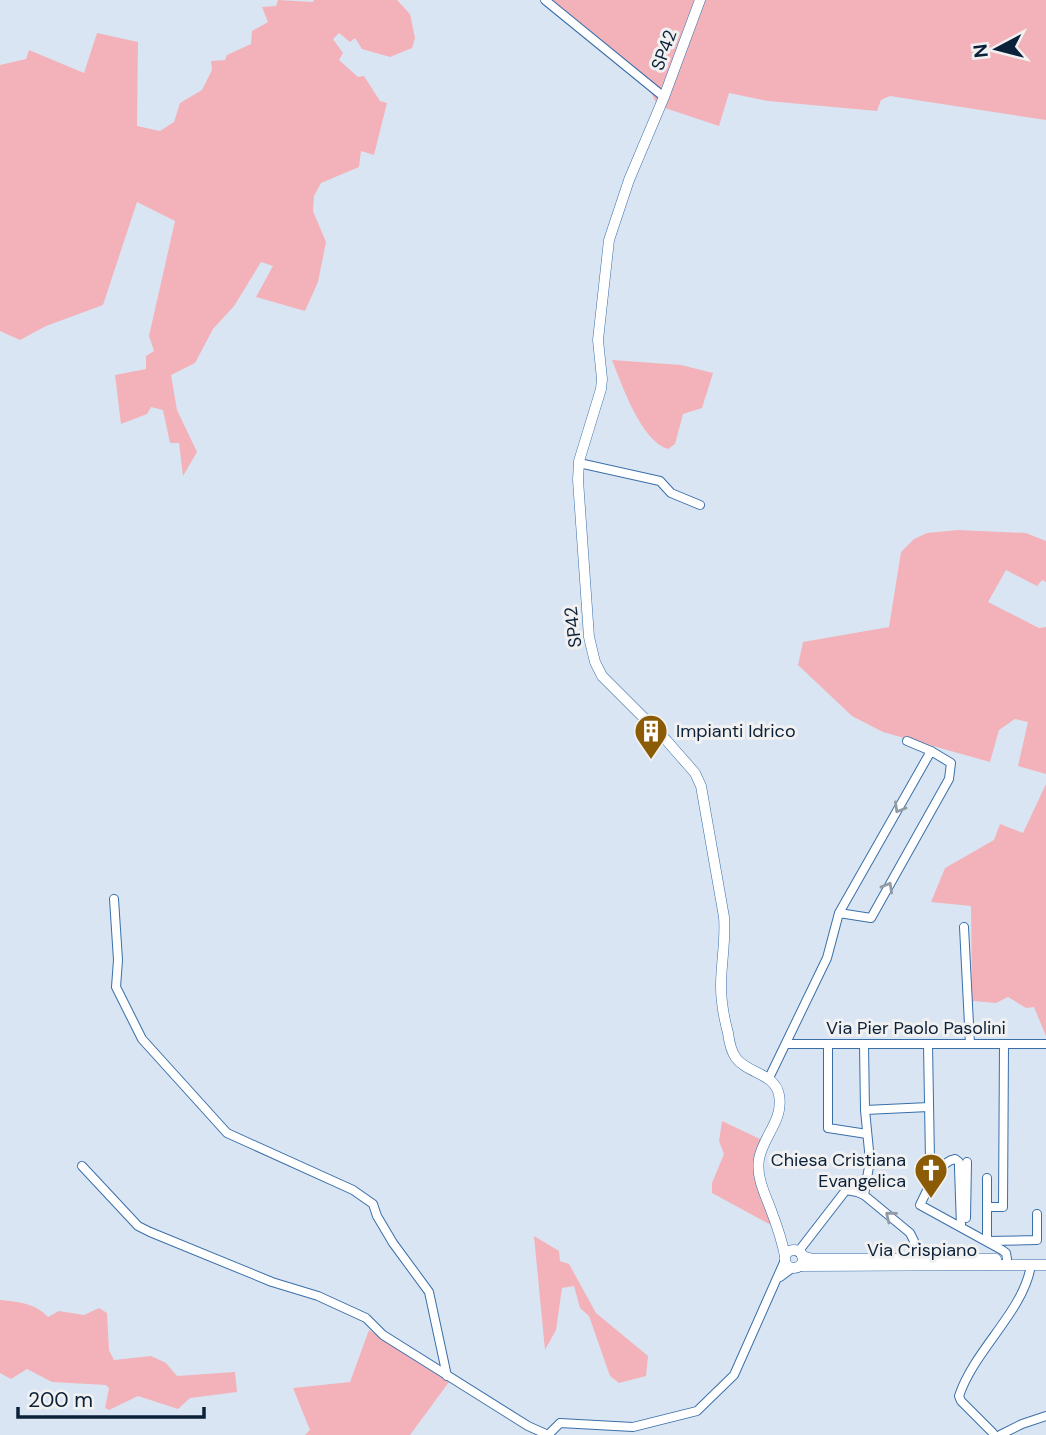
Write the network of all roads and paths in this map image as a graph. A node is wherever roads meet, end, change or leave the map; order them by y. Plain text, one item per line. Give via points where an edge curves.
1 (545, 0) edge
2 (700, 0) edge
3 (664, 97) junction
4 (579, 463) junction
5 (699, 505) dead end
6 (907, 741) dead end
7 (931, 751) junction
8 (114, 899) dead end
9 (839, 913) junction
10 (964, 927) dead end
11 (786, 1044) junction
12 (828, 1044) junction
13 (928, 1044) junction
14 (970, 1044) junction
15 (1004, 1044) junction
16 (1046, 1044) edge
17 (864, 1045) junction
18 (769, 1078) junction
19 (929, 1107) junction
20 (865, 1110) junction
21 (867, 1134) junction
22 (930, 1161) dead end
23 (967, 1162) dead end
24 (82, 1166) dead end
25 (867, 1178) junction
26 (987, 1178) dead end
27 (846, 1190) junction
28 (864, 1195) junction
29 (987, 1207) junction
30 (1037, 1214) dead end
31 (961, 1226) junction
32 (987, 1241) junction
33 (794, 1258) junction
34 (915, 1258) junction
35 (1007, 1259) junction
36 (1046, 1259) edge
37 (1031, 1265) junction
38 (1046, 1265) edge
39 (447, 1376) junction
40 (1046, 1416) edge
41 (548, 1435) edge
42 (996, 1435) edge

1 - 3 street
2 - 3 main road, SP42 / SP42
3 - 4 main road, SP42 / SP42 via 629,180 606,251 598,340 601,389
4 - 5 street via 660,481 671,494
4 - 18 main road, SP42 / SP42 via 591,649 602,676 667,741 701,786 724,917 724,1019 737,1059
6 - 7 street
7 -> 9 street
9 -> 7 street via 871,918 949,779 951,763
8 - 39 street via 116,987 142,1039 227,1133 353,1190 373,1204 393,1243 429,1292
9 - 11 street via 827,958
10 - 14 street
11 - 12 street, Via Pier Paolo Pasolini
11 - 18 street
12 - 17 street, Via Pier Paolo Pasolini
12 - 21 street via 828,1128
13 - 14 street, Via Pier Paolo Pasolini
13 - 17 street, Via Pier Paolo Pasolini
13 - 19 street
14 - 15 street, Via Pier Paolo Pasolini
15 - 16 street, Via Pier Paolo Pasolini
15 - 29 street via 1003,1207
17 - 20 street
18 - 33 main road via 778,1090 779,1112 759,1157 758,1172 781,1237
19 - 20 street
19 - 22 street
20 - 21 street
21 - 25 street
23 - 32 street, Via Crispiano via 966,1222
24 - 39 street via 138,1226 366,1318 383,1335
25 - 27 street
25 - 28 street
26 - 29 street
27 - 28 street, Via Crispiano
27 - 33 street
34 -> 28 street, Via Crispiano via 910,1233
29 - 32 street
30 - 32 street via 1037,1240
31 - 31 street, Via Crispiano via 958,1161 955,1159 932,1181 920,1205
31 - 32 street, Via Crispiano
32 - 35 street, Via Crispiano via 1003,1250
33 - 34 main road, Via Crispiano
33 - 37 main road, Via Crispiano
33 - 41 street via 778,1279 734,1375 697,1411 633,1427 560,1423
34 - 35 main road, Via Crispiano
35 - 36 main road, Via Crispiano
37 - 38 main road, Via Crispiano
37 - 42 street via 1027,1284 958,1396
39 - 41 street
40 - 42 street

